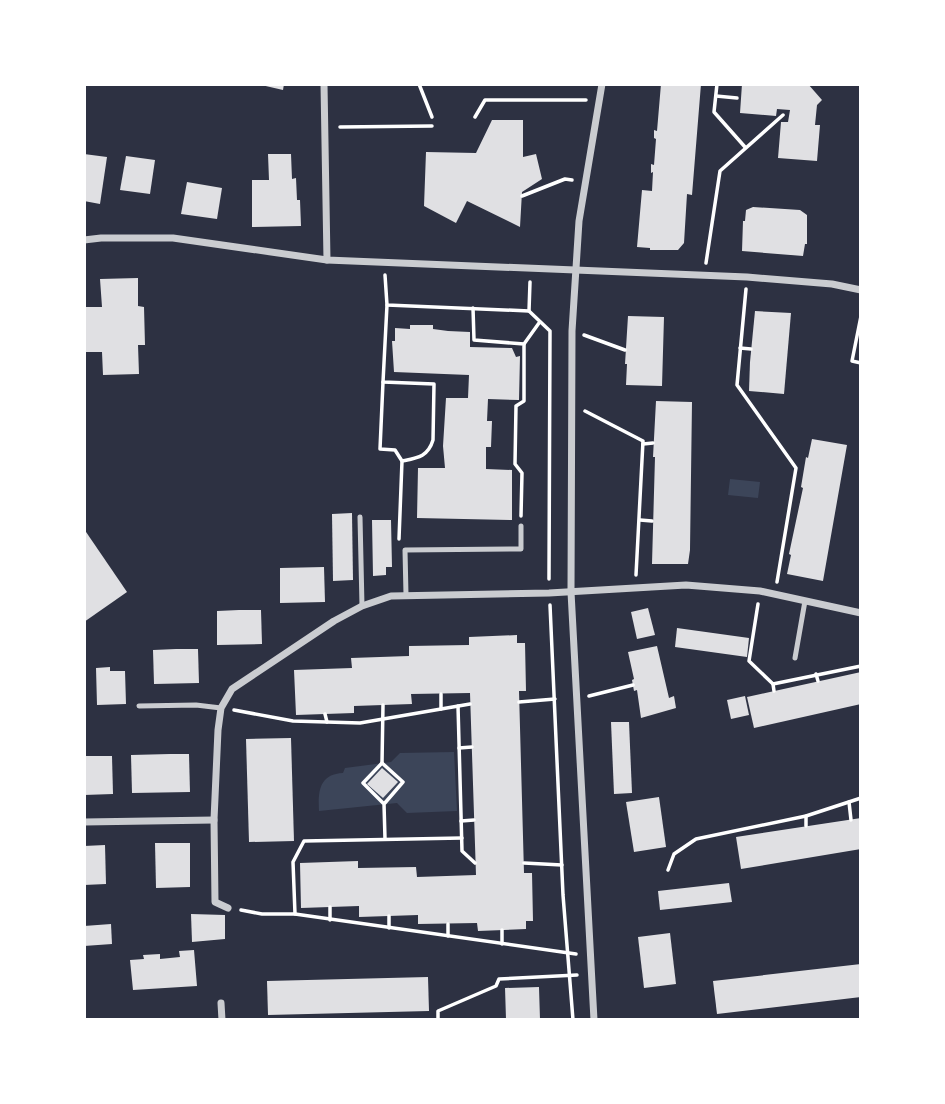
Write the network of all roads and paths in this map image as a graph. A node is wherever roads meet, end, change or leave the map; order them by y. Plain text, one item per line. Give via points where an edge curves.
1 (324, 84) edge
2 (419, 84) edge
3 (602, 84) edge
4 (717, 84) edge
5 (716, 96) junction
6 (737, 98) dead end
7 (599, 100) junction
8 (783, 115) dead end
9 (432, 117) dead end
10 (475, 117) dead end
11 (432, 126) dead end
12 (324, 127) junction
13 (745, 146) junction
14 (585, 181) junction
15 (522, 196) dead end
16 (84, 240) edge
17 (327, 260) junction
18 (530, 268) junction
19 (575, 271) junction
20 (705, 276) junction
21 (747, 277) junction
22 (861, 290) edge
23 (387, 306) dead end
24 (474, 308) dead end
25 (528, 311) dead end
26 (861, 316) edge
27 (539, 322) dead end
28 (572, 331) junction
29 (524, 344) junction
30 (740, 348) junction
31 (751, 349) dead end
32 (625, 350) dead end
33 (861, 363) edge
34 (383, 382) junction
35 (572, 404) junction
36 (653, 443) dead end
37 (643, 444) junction
38 (402, 461) junction
39 (795, 472) junction
40 (803, 474) dead end
41 (360, 517) dead end
42 (639, 520) junction
43 (652, 521) dead end
44 (521, 526) joint
45 (784, 540) junction
46 (791, 541) dead end
47 (405, 550) junction
48 (636, 587) junction
49 (571, 592) junction
50 (406, 595) junction
51 (775, 595) junction
52 (805, 601) junction
53 (362, 606) junction
54 (861, 613) edge
55 (794, 658) dead end
56 (816, 674) dead end
57 (818, 681) dead end
58 (773, 684) dead end
59 (633, 685) dead end
60 (774, 691) dead end
61 (441, 694) dead end
62 (555, 699) dead end
63 (577, 699) junction
64 (519, 702) dead end
65 (470, 704) dead end
66 (383, 705) dead end
67 (139, 706) dead end
68 (458, 706) junction
69 (221, 708) junction
70 (441, 709) junction
71 (325, 714) dead end
72 (381, 720) junction
73 (327, 722) junction
74 (472, 747) dead end
75 (459, 748) junction
76 (382, 763) junction
77 (861, 798) edge
78 (849, 802) junction
79 (384, 804) junction
80 (806, 816) junction
81 (214, 820) junction
82 (474, 820) dead end
83 (851, 820) dead end
84 (461, 821) junction
85 (84, 822) edge
86 (760, 825) junction
87 (806, 826) dead end
88 (761, 833) dead end
89 (461, 838) junction
90 (385, 839) junction
91 (475, 863) dead end
92 (524, 863) dead end
93 (562, 865) dead end
94 (668, 870) dead end
95 (330, 907) dead end
96 (228, 908) joint
97 (295, 914) junction
98 (389, 916) dead end
99 (330, 920) junction
100 (447, 924) dead end
101 (389, 928) junction
102 (502, 930) dead end
103 (448, 936) junction
104 (502, 944) junction
105 (590, 956) junction
106 (592, 975) junction
107 (221, 1003) dead end
108 (222, 1020) edge
109 (438, 1020) edge
110 (594, 1020) edge

1 - 12 street
2 - 9 path
3 - 7 street
4 - 5 path
5 - 6 path
5 - 13 path via 714,112
7 - 10 path via 485,100
7 - 14 street
8 - 13 path
11 - 12 path
12 - 17 street
13 - 20 path via 720,171
14 - 15 path via 565,179
14 - 19 street
16 - 17 street via 173,238
17 - 18 street
18 - 19 street
18 - 25 path
19 - 20 street
19 - 28 street
20 - 21 street
21 - 22 street
21 - 30 path
23 - 34 path
24 - 29 path via 474,341
26 - 33 path via 852,361
27 - 29 path
28 - 32 path
28 - 35 street
29 - 44 path via 524,401 516,406 515,464 522,473
30 - 31 path
30 - 39 path via 737,385
34 - 38 path via 380,449 394,450
34 - 38 path via 435,384 430,449
35 - 37 path
35 - 49 street
36 - 37 path
37 - 42 path
38 - 47 path via 399,538
39 - 40 path
39 - 45 path
41 - 53 lane
42 - 43 path
42 - 48 path
44 - 47 lane via 521,549
45 - 46 path
45 - 51 path
47 - 50 lane
48 - 49 street
48 - 51 street via 685,585
49 - 50 street
49 - 63 street
50 - 53 street
51 - 52 street
52 - 54 street
52 - 55 lane
53 - 69 street via 232,689
56 - 57 path
58 - 60 path
59 - 63 path
61 - 70 path
62 - 64 path
63 - 105 street
65 - 68 path
66 - 72 path
67 - 69 lane
68 - 70 path
68 - 75 path
69 - 73 path
69 - 81 street
70 - 72 path
71 - 73 path
72 - 73 path
72 - 76 path
74 - 75 path
75 - 84 path
76 - 79 path via 363,783
76 - 79 path via 403,782
77 - 78 path
78 - 80 path
78 - 83 path
79 - 90 path
80 - 86 path
80 - 87 path
81 - 85 street
81 - 96 street via 215,902
82 - 84 path
84 - 89 path
86 - 88 path
86 - 94 path via 696,839 674,853
89 - 90 path
89 - 91 path via 462,851
90 - 97 path via 304,841 293,862
92 - 93 path
95 - 99 path
96 - 97 path via 262,915
97 - 99 path
98 - 101 path
99 - 101 path
100 - 103 path
101 - 103 path
102 - 104 path
103 - 104 path
104 - 105 path
105 - 106 street
106 - 109 path via 499,979 496,986 438,1011
106 - 110 street
107 - 108 street

